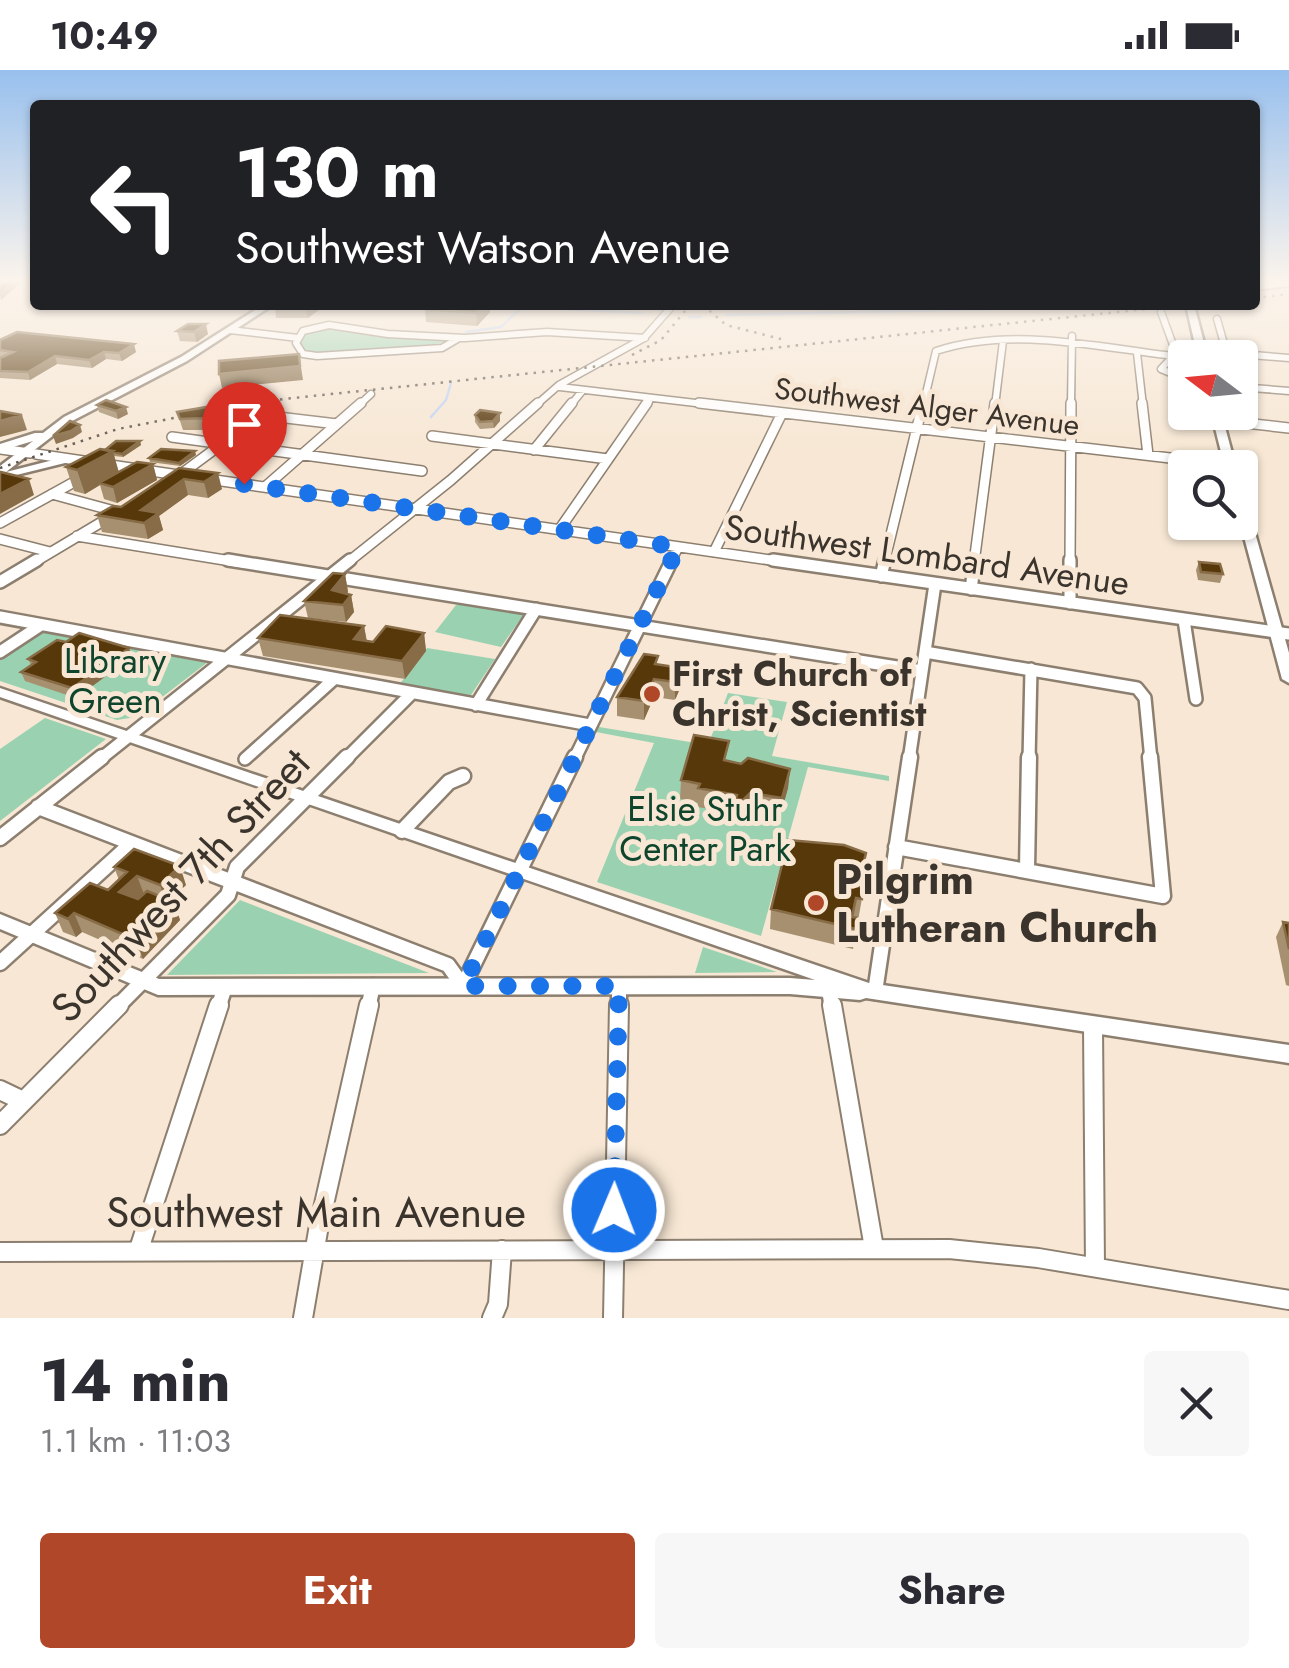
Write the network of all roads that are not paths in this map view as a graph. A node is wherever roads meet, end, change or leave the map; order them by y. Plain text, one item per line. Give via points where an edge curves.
1 (216, 338) edge
2 (299, 338) edge
3 (458, 338) edge
4 (646, 338) edge
5 (1072, 341) junction
6 (1003, 342) junction
7 (1137, 352) junction
8 (1168, 355) edge
9 (1258, 356) edge
10 (1289, 358) edge
11 (560, 387) junction
12 (1258, 388) edge
13 (583, 390) junction
14 (1289, 391) edge
15 (371, 394) dead end
16 (651, 398) junction
17 (782, 413) junction
18 (80, 414) junction
19 (1258, 423) edge
20 (336, 424) junction
21 (54, 428) junction
22 (917, 428) junction
23 (1289, 428) edge
24 (432, 436) dead end
25 (172, 437) dead end
26 (992, 437) junction
27 (224, 444) junction
28 (493, 445) junction
29 (1071, 446) junction
30 (0, 449) edge
31 (534, 450) junction
32 (31, 453) junction
33 (303, 454) junction
34 (1148, 455) junction
35 (1168, 458) edge
36 (64, 460) junction
37 (608, 460) junction
38 (82, 461) junction
39 (106, 464) junction
40 (422, 471) dead end
41 (1, 474) edge
42 (181, 475) junction
43 (264, 487) junction
44 (157, 489) edge
45 (52, 494) junction
46 (416, 509) junction
47 (0, 523) edge
48 (559, 530) junction
49 (77, 536) junction
50 (0, 538) edge
51 (1253, 540) edge
52 (678, 547) junction
53 (50, 552) junction
54 (714, 552) junction
55 (880, 576) junction
56 (328, 577) junction
57 (0, 582) edge
58 (935, 584) junction
59 (972, 589) junction
60 (1070, 603) junction
61 (536, 610) junction
62 (0, 618) edge
63 (1184, 620) junction
64 (41, 625) junction
65 (640, 626) junction
66 (1283, 633) edge
67 (0, 652) edge
68 (925, 652) junction
69 (224, 660) junction
70 (1031, 668) junction
71 (922, 672) junction
72 (1289, 678) edge
73 (334, 680) junction
74 (0, 692) edge
75 (412, 693) junction
76 (1196, 699) dead end
77 (476, 705) junction
78 (590, 725) junction
79 (127, 737) junction
80 (245, 759) dead end
81 (463, 776) dead end
82 (306, 798) junction
83 (38, 808) junction
84 (402, 831) junction
85 (0, 838) edge
86 (131, 844) junction
87 (896, 847) junction
88 (1028, 870) junction
89 (520, 871) junction
90 (232, 882) junction
91 (0, 921) edge
92 (32, 935) junction
93 (763, 954) junction
94 (0, 964) edge
95 (142, 982) junction
96 (373, 986) junction
97 (463, 986) junction
98 (619, 986) junction
99 (754, 986) junction
100 (225, 987) junction
101 (829, 990) junction
102 (872, 992) junction
103 (1093, 1026) junction
104 (1289, 1054) edge
105 (0, 1090) edge
106 (23, 1101) junction
107 (0, 1125) edge
108 (614, 1248) junction
109 (874, 1248) junction
110 (139, 1250) junction
111 (502, 1250) junction
112 (315, 1251) junction
113 (0, 1252) edge
114 (1095, 1267) junction
115 (1289, 1300) edge
116 (303, 1318) edge
117 (492, 1318) edge
118 (613, 1318) edge

1 - 18 main road
2 - 3 street via 300,352 318,356 442,348
4 - 11 street
5 - 6 street
5 - 7 street
5 - 29 street
6 - 22 street via 936,351
6 - 26 street
7 - 8 street
7 - 34 street
9 - 10 street
11 - 13 street, Southwest Alger Avenue
11 - 28 street
12 - 14 street
13 - 16 street, Southwest Alger Avenue
13 - 31 street
15 - 20 street
16 - 17 street, Southwest Alger Avenue
16 - 37 street
17 - 22 street, Southwest Alger Avenue
17 - 54 street
18 - 21 main road
18 - 32 main road
19 - 23 street
20 - 27 street via 261,414
20 - 33 street
21 - 30 main road
21 - 32 main road
22 - 26 street, Southwest Alger Avenue
22 - 55 street
24 - 28 street
25 - 27 street
26 - 29 street, Southwest Alger Avenue
26 - 59 street
27 - 33 street
27 - 42 street
28 - 31 street
28 - 46 street
29 - 34 street, Southwest Alger Avenue
29 - 60 street
30 - 32 street, Southwest Lombard Avenue
31 - 37 street
32 - 36 street, Southwest Lombard Avenue
32 - 38 street, Southwest Lombard Avenue
32 - 41 main road
33 - 40 street
33 - 43 street
34 - 35 street, Southwest Alger Avenue
36 - 38 street, Southwest Lombard Avenue
36 - 41 main road
37 - 48 street
38 - 39 street, Southwest Lombard Avenue
39 - 42 street, Southwest Lombard Avenue
39 - 45 street
42 - 43 street, Southwest Lombard Avenue
42 - 44 street
43 - 46 street, Southwest Lombard Avenue
45 - 47 street
45 - 49 street via 122,510
46 - 48 street, Southwest Lombard Avenue
46 - 56 street
48 - 52 street, Southwest Lombard Avenue
49 - 53 street
49 - 56 street
50 - 53 street
51 - 66 main road
52 - 54 street, Southwest Lombard Avenue
52 - 65 street
53 - 57 street
54 - 55 street, Southwest Lombard Avenue
55 - 58 street, Southwest Lombard Avenue
56 - 61 street
56 - 69 street
58 - 59 street, Southwest Lombard Avenue
58 - 68 street
59 - 60 street, Southwest Lombard Avenue
60 - 63 street, Southwest Lombard Avenue
61 - 65 street
61 - 77 street
62 - 64 street
63 - 66 street, Southwest Lombard Avenue
63 - 76 street
64 - 67 street
64 - 69 street
65 - 71 street
65 - 78 street
66 - 72 main road
68 - 70 street
68 - 71 street
69 - 73 street
69 - 79 street
70 - 88 street
70 - 88 street via 1137,688 1145,698 1162,896
71 - 87 street
73 - 75 street
73 - 80 street
74 - 79 main road
75 - 77 street
75 - 82 street, Southwest 7th Street
77 - 78 street
78 - 89 street
79 - 82 main road
79 - 83 street
81 - 84 street
82 - 84 main road
82 - 90 street, Southwest 7th Street via 237,867
83 - 85 street
83 - 86 street
84 - 89 main road
86 - 90 street
86 - 92 street
87 - 88 street
87 - 102 street
89 - 93 main road
89 - 97 street
90 - 95 street, Southwest 7th Street via 228,895
90 - 97 street via 448,965
91 - 92 main road
92 - 94 street
92 - 95 main road
93 - 99 main road via 766,970
93 - 102 main road
95 - 100 main road
95 - 106 street, Southwest 7th Street
96 - 97 main road
96 - 100 main road
96 - 112 street
97 - 98 main road
98 - 99 main road
98 - 108 street
99 - 101 main road
100 - 110 street
101 - 102 main road
101 - 109 street
102 - 103 main road
103 - 104 main road
103 - 114 street
105 - 106 street
106 - 107 street, Southwest 7th Street
108 - 109 street, Southwest Main Avenue
108 - 111 street, Southwest Main Avenue
108 - 118 street
109 - 114 street, Southwest Main Avenue via 988,1251
110 - 112 street, Southwest Main Avenue
110 - 113 street, Southwest Main Avenue
111 - 112 street, Southwest Main Avenue
111 - 117 street
112 - 116 street
114 - 115 street, Southwest Main Avenue

